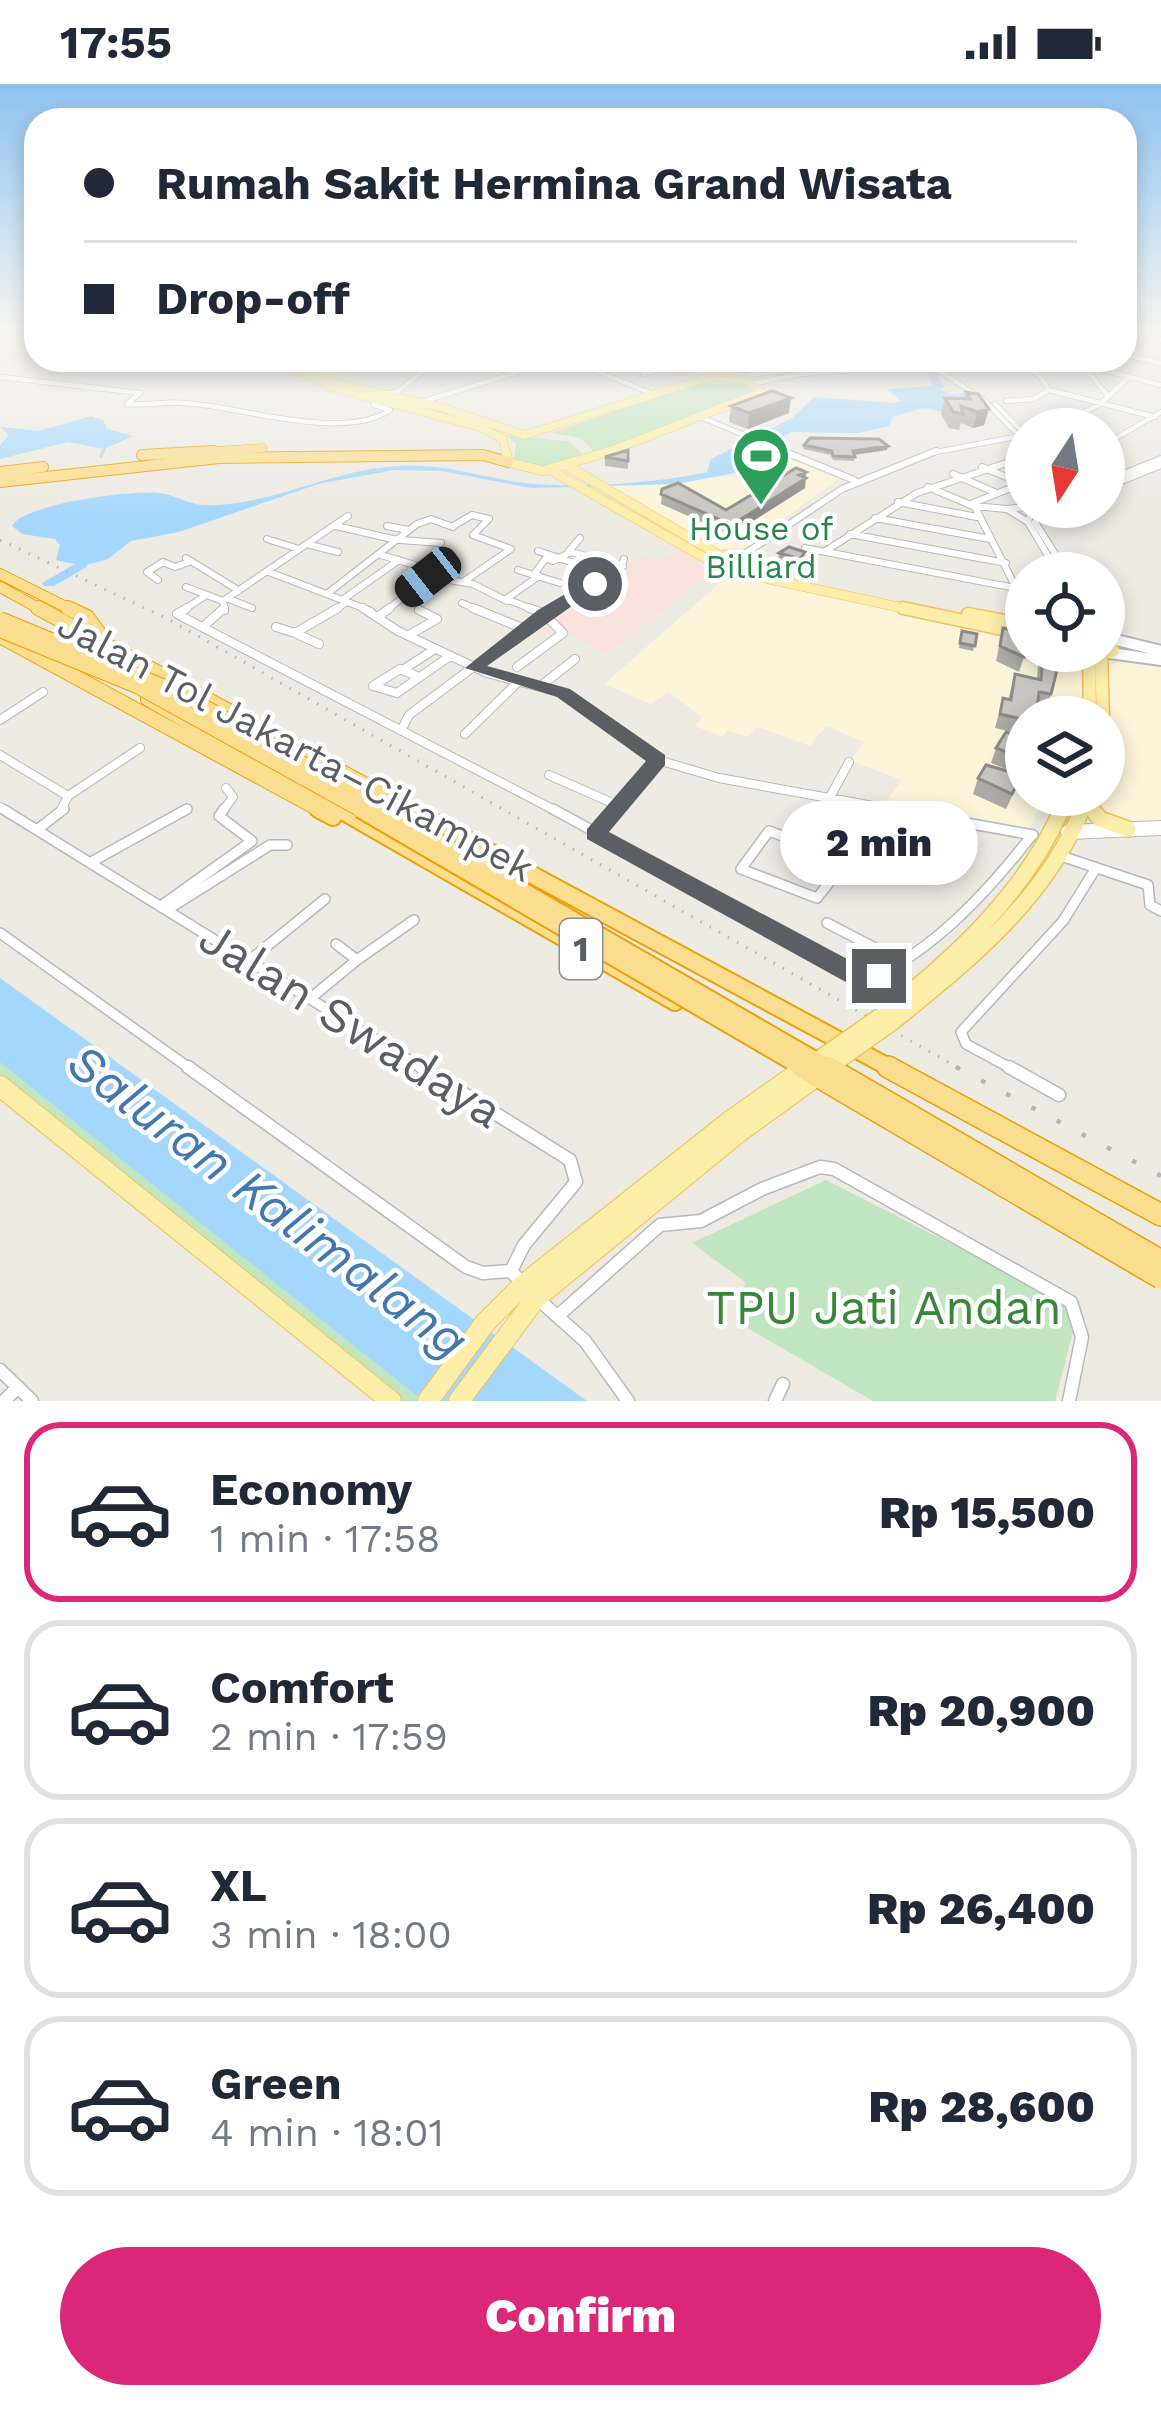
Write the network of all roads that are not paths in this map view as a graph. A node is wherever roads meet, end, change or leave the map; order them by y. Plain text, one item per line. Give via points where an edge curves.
1 (127, 391) edge
2 (356, 391) edge
3 (362, 391) edge
4 (398, 391) edge
5 (447, 391) edge
6 (451, 391) edge
7 (641, 391) edge
8 (661, 391) edge
9 (762, 391) edge
10 (972, 391) edge
11 (1046, 391) edge
12 (1053, 391) edge
13 (1105, 391) edge
14 (1112, 391) edge
15 (650, 395) junction
16 (1108, 395) junction
17 (377, 397) junction
18 (1006, 401) dead end
19 (418, 402) junction
20 (1100, 404) junction
21 (1094, 408) edge
22 (1158, 414) edge
23 (703, 418) junction
24 (1005, 419) edge
25 (1125, 433) edge
26 (1005, 439) edge
27 (506, 444) junction
28 (336, 455) junction
29 (508, 461) junction
30 (1005, 462) edge
31 (1160, 462) edge
32 (980, 466) junction
33 (569, 467) junction
34 (552, 471) junction
35 (952, 473) junction
36 (1005, 476) edge
37 (1125, 477) edge
38 (0, 478) edge
39 (854, 480) junction
40 (926, 486) junction
41 (1005, 489) edge
42 (994, 492) junction
43 (0, 493) edge
44 (896, 502) junction
45 (625, 509) junction
46 (975, 511) junction
47 (1005, 512) edge
48 (348, 516) dead end
49 (873, 518) junction
50 (336, 526) junction
51 (387, 526) dead end
52 (410, 531) junction
53 (850, 534) junction
54 (580, 538) dead end
55 (267, 539) dead end
56 (992, 539) junction
57 (399, 540) junction
58 (442, 544) dead end
59 (304, 547) junction
60 (805, 548) edge
61 (538, 551) dead end
62 (826, 551) junction
63 (338, 552) dead end
64 (571, 552) junction
65 (356, 556) dead end
66 (376, 558) junction
67 (559, 558) junction
68 (717, 559) junction
69 (399, 560) junction
70 (1005, 561) edge
71 (145, 562) dead end
72 (1005, 563) edge
73 (744, 565) junction
74 (156, 566) junction
75 (518, 570) dead end
76 (268, 572) junction
77 (357, 572) junction
78 (0, 574) edge
79 (538, 574) junction
80 (612, 576) junction
81 (428, 577) junction
82 (374, 578) junction
83 (158, 580) dead end
84 (463, 582) junction
85 (560, 583) dead end
86 (1005, 586) edge
87 (0, 587) edge
88 (186, 587) dead end
89 (240, 590) junction
90 (328, 593) junction
91 (205, 596) junction
92 (225, 600) junction
93 (346, 600) junction
94 (507, 601) junction
95 (462, 603) dead end
96 (252, 608) dead end
97 (419, 610) dead end
98 (544, 614) junction
99 (0, 616) edge
100 (379, 616) junction
101 (1005, 625) edge
102 (202, 627) junction
103 (276, 627) dead end
104 (523, 628) junction
105 (0, 633) edge
106 (295, 633) junction
107 (408, 636) junction
108 (104, 640) junction
109 (319, 644) dead end
110 (1125, 646) edge
111 (436, 649) junction
112 (1125, 650) edge
113 (1134, 650) junction
114 (451, 656) junction
115 (1161, 656) edge
116 (575, 659) dead end
117 (517, 667) dead end
118 (474, 668) junction
119 (404, 669) junction
120 (419, 677) junction
121 (518, 682) junction
122 (541, 686) junction
123 (44, 692) dead end
124 (0, 720) edge
125 (403, 727) junction
126 (465, 734) dead end
127 (140, 748) dead end
128 (0, 755) edge
129 (658, 760) junction
130 (849, 763) dead end
131 (549, 775) dead end
132 (226, 788) dead end
133 (68, 796) junction
134 (830, 797) junction
135 (619, 806) junction
136 (0, 807) edge
137 (187, 809) dead end
138 (885, 810) junction
139 (1064, 816) edge
140 (1074, 816) edge
141 (1098, 816) edge
142 (1161, 828) edge
143 (38, 829) junction
144 (1129, 829) junction
145 (595, 834) junction
146 (1032, 835) junction
147 (1060, 835) junction
148 (287, 845) dead end
149 (1057, 855) junction
150 (848, 860) junction
151 (93, 861) junction
152 (1096, 868) junction
153 (456, 878) junction
154 (326, 899) dead end
155 (164, 908) junction
156 (1161, 911) edge
157 (414, 920) dead end
158 (827, 923) dead end
159 (0, 933) edge
160 (336, 944) dead end
161 (250, 960) junction
162 (357, 960) junction
163 (901, 962) junction
164 (312, 997) junction
165 (890, 1017) junction
166 (0, 1086) edge
167 (1059, 1095) dead end
168 (1161, 1215) edge
169 (1161, 1261) edge
170 (1161, 1282) edge
171 (523, 1285) junction
172 (560, 1314) junction
173 (495, 1329) junction
174 (0, 1370) edge
175 (783, 1384) dead end
176 (18, 1387) junction
177 (4, 1401) edge
178 (32, 1401) edge
179 (392, 1401) edge
180 (428, 1401) edge
181 (459, 1401) edge
182 (628, 1401) edge
183 (775, 1401) edge
184 (1069, 1401) edge

1 - 17 street via 140,393 127,404 181,402 371,423 390,410 374,405
2 - 17 main road
3 - 17 main road
4 - 17 street
5 - 19 street
6 - 19 street
7 - 15 street
8 - 15 main road
9 - 23 main road
10 - 24 street
11 - 18 street
12 - 20 street
13 - 16 street
14 - 16 street
15 - 19 main road via 525,435
16 - 20 street
17 - 19 main road
17 - 27 main road via 459,419
20 - 21 street
20 - 22 street
22 - 25 street
23 - 33 main road
23 - 39 street
26 - 39 street via 915,452
27 - 29 main road
27 - 38 highway via 149,459
28 - 29 highway
28 - 38 highway
28 - 43 highway via 77,476
29 - 34 main road
30 - 32 street
31 - 37 street
32 - 35 street
32 - 36 street
33 - 34 main road
33 - 45 main road
34 - 45 main road
35 - 40 street
35 - 42 street
39 - 73 street
40 - 44 street
40 - 46 street
41 - 42 street
42 - 46 street via 974,499
44 - 46 street
44 - 49 street
45 - 68 main road
46 - 47 street
46 - 56 street
48 - 50 street
49 - 53 street
49 - 56 street
50 - 57 street
50 - 59 street
51 - 52 street
52 - 57 street
52 - 84 street via 428,519 453,526 472,514 489,519 473,535 515,550
53 - 62 street
53 - 72 street
54 - 64 street
55 - 59 street
56 - 70 street
57 - 58 street
57 - 66 street
59 - 63 street
59 - 76 street
60 - 62 street
61 - 67 street
62 - 86 street
64 - 67 street
64 - 80 street via 623,563
65 - 66 street
66 - 69 street
66 - 77 street
67 - 79 street via 543,560
67 - 80 street
68 - 73 main road
68 - 73 main road via 722,572
69 - 81 street
69 - 82 street
71 - 74 street
73 - 101 main road
74 - 83 street via 146,573
74 - 89 street via 188,560
75 - 79 street
76 - 89 street
76 - 90 street
77 - 82 street
77 - 90 street
78 - 108 highway via 87,617
79 - 85 street
79 - 94 street
80 - 98 street
81 - 84 street
81 - 100 street
82 - 93 street
84 - 94 street
87 - 108 highway, Jalan Tol Jakarta–Cikampek / 1
88 - 91 street
89 - 92 street
90 - 93 street
91 - 92 street
91 - 102 street via 176,613
92 - 96 street
92 - 102 street via 225,612
93 - 100 street
93 - 106 street
94 - 98 street
95 - 104 street
97 - 107 street via 437,620
98 - 104 street
98 - 117 street via 563,633
99 - 153 highway, Jalan Tol Jakarta–Cikampek / 1
99 - 169 highway, 1, bridge via 184,695
100 - 107 street
102 - 125 street
103 - 106 street
104 - 118 street
105 - 153 highway via 262,782
105 - 170 highway, 1, bridge via 137,686 247,744
106 - 109 street
107 - 111 street
108 - 168 highway, Jalan Tol Jakarta–Cikampek / 1
110 - 113 main road
111 - 114 street
111 - 119 street
112 - 113 main road
113 - 115 main road
114 - 118 street
114 - 120 street
116 - 122 street
118 - 121 street
118 - 125 street
119 - 120 street
119 - 120 street via 374,688 392,695
121 - 122 street
121 - 126 street
122 - 129 street via 577,700
123 - 124 street
125 - 145 street
127 - 133 street
128 - 133 street
129 - 134 street
129 - 135 street
130 - 134 street
131 - 135 street
132 - 155 street via 233,797 219,816 251,837 249,845
133 - 143 street
134 - 138 street
135 - 145 street
136 - 143 street, Jalan Swadaya
137 - 151 street
138 - 146 street
138 - 150 street
139 - 147 main road
140 - 147 main road
141 - 144 main road
142 - 144 main road
143 - 151 street, Jalan Swadaya
144 - 147 main road
145 - 163 street via 862,979
146 - 147 street
146 - 163 street via 989,886
147 - 149 main road
147 - 165 main road via 987,924
148 - 155 street via 270,845
149 - 152 street
149 - 165 main road via 963,966
150 - 150 street via 814,898 741,868 769,831
151 - 155 street, Jalan Swadaya
152 - 156 street via 1151,887 1150,905
152 - 167 street via 1063,920 961,1032 966,1044
153 - 170 highway, Jalan Tol Jakarta–Cikampek / 1
154 - 161 street
155 - 161 street, Jalan Swadaya
157 - 162 street
158 - 163 street
159 - 171 street via 466,1267
160 - 162 street
161 - 164 street, Jalan Swadaya
162 - 164 street
164 - 171 street, Jalan Swadaya via 570,1160 577,1175 569,1196 524,1245
165 - 171 main road, bridge
166 - 179 main road
171 - 172 street
171 - 173 main road
172 - 182 street
172 - 184 street via 660,1225 701,1221 781,1182 834,1169 1071,1302 1083,1334
173 - 180 main road
173 - 181 main road
174 - 176 street
175 - 183 street
176 - 177 street
176 - 178 street

